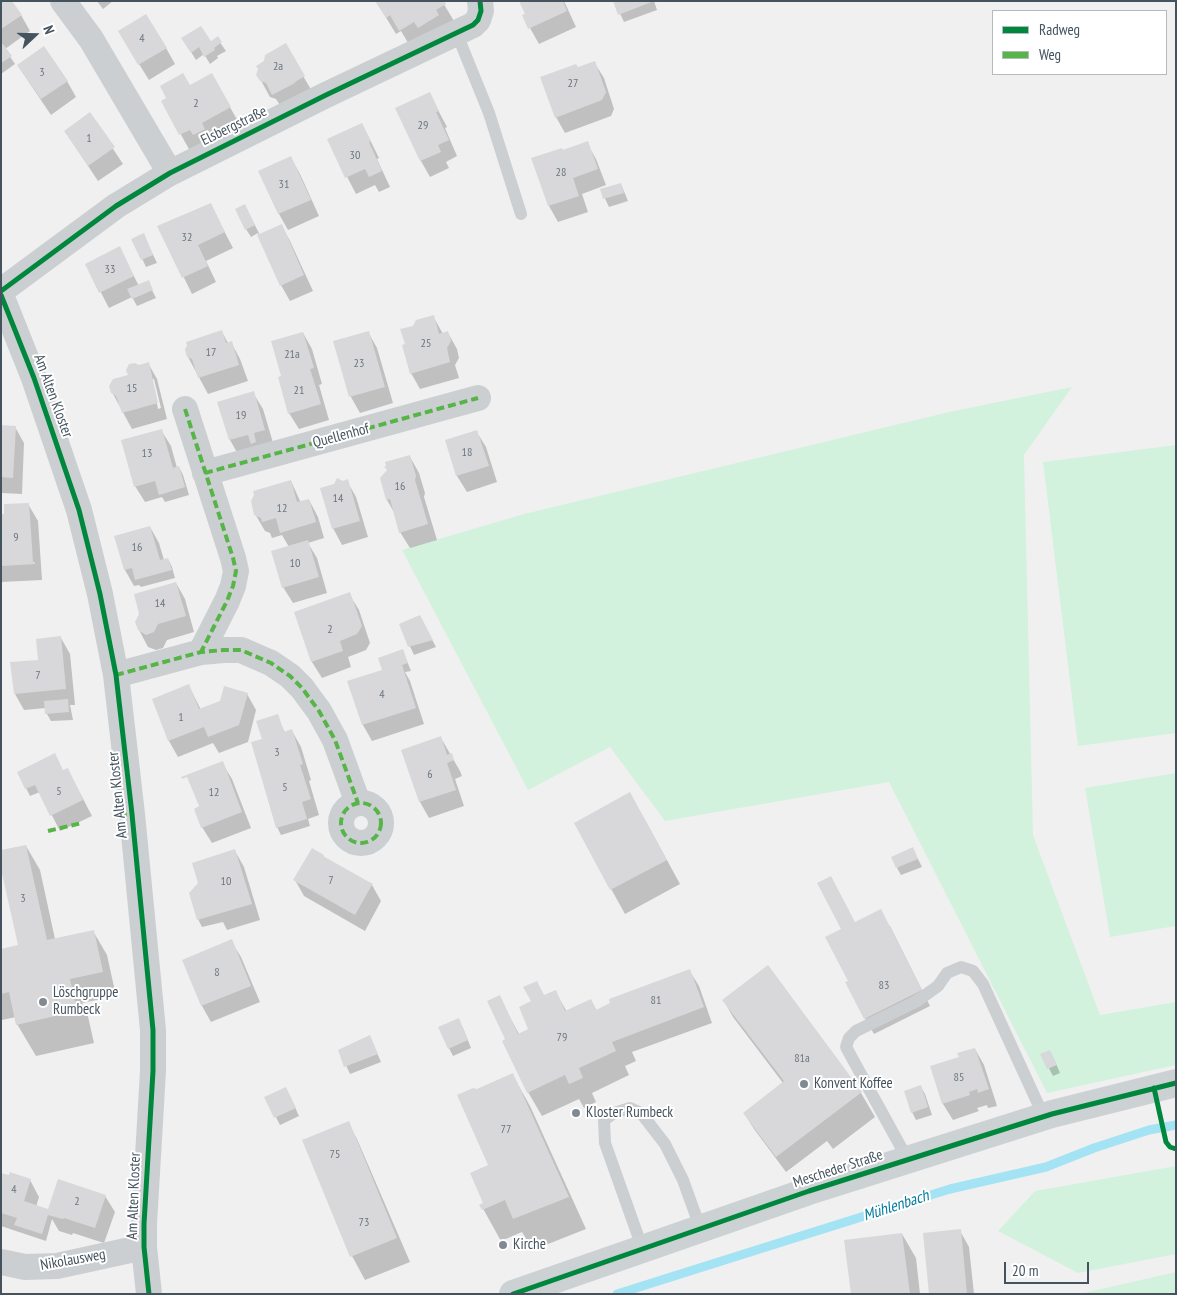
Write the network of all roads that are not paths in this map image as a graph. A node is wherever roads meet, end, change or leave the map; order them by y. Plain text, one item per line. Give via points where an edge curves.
1 (63, 1) edge
2 (480, 1) edge
3 (457, 34) junction
4 (170, 172) junction
5 (521, 214) dead end
6 (3, 301) edge
7 (478, 398) dead end
8 (185, 409) dead end
9 (205, 473) junction
10 (201, 652) junction
11 (116, 675) junction
12 (358, 803) dead end
13 (1176, 1083) edge
14 (1044, 1117) junction
15 (908, 1160) junction
16 (701, 1230) junction
17 (144, 1247) junction
18 (643, 1250) junction
19 (1, 1262) edge
20 (149, 1294) edge
21 (513, 1294) edge

1 - 4 street via 91,39
2 - 3 street, Elsbergstraße via 478,20
3 - 4 street, Elsbergstraße
3 - 5 lane via 489,113
4 - 6 street, Elsbergstraße via 116,206
6 - 11 street, Am Alten Kloster via 37,386 79,510
7 - 9 street, Quellenhof
8 - 9 street
9 - 10 street via 236,571 227,602
10 - 11 street
10 - 12 street via 241,650 256,655 290,676 327,725
11 - 17 street, Am Alten Kloster via 153,1030
13 - 14 street, Mescheder Straße
14 - 15 street, Mescheder Straße
14 - 15 lane via 983,984 973,971 961,967 947,973 938,986 916,1001 856,1031 846,1047
15 - 16 street, Mescheder Straße
16 - 18 street, Mescheder Straße
16 - 18 lane via 683,1180 665,1144 641,1113 630,1108 614,1113 604,1120 605,1143
17 - 19 street, Nikolausweg via 57,1266 25,1267
17 - 20 street, Am Alten Kloster
18 - 21 street, Mescheder Straße

